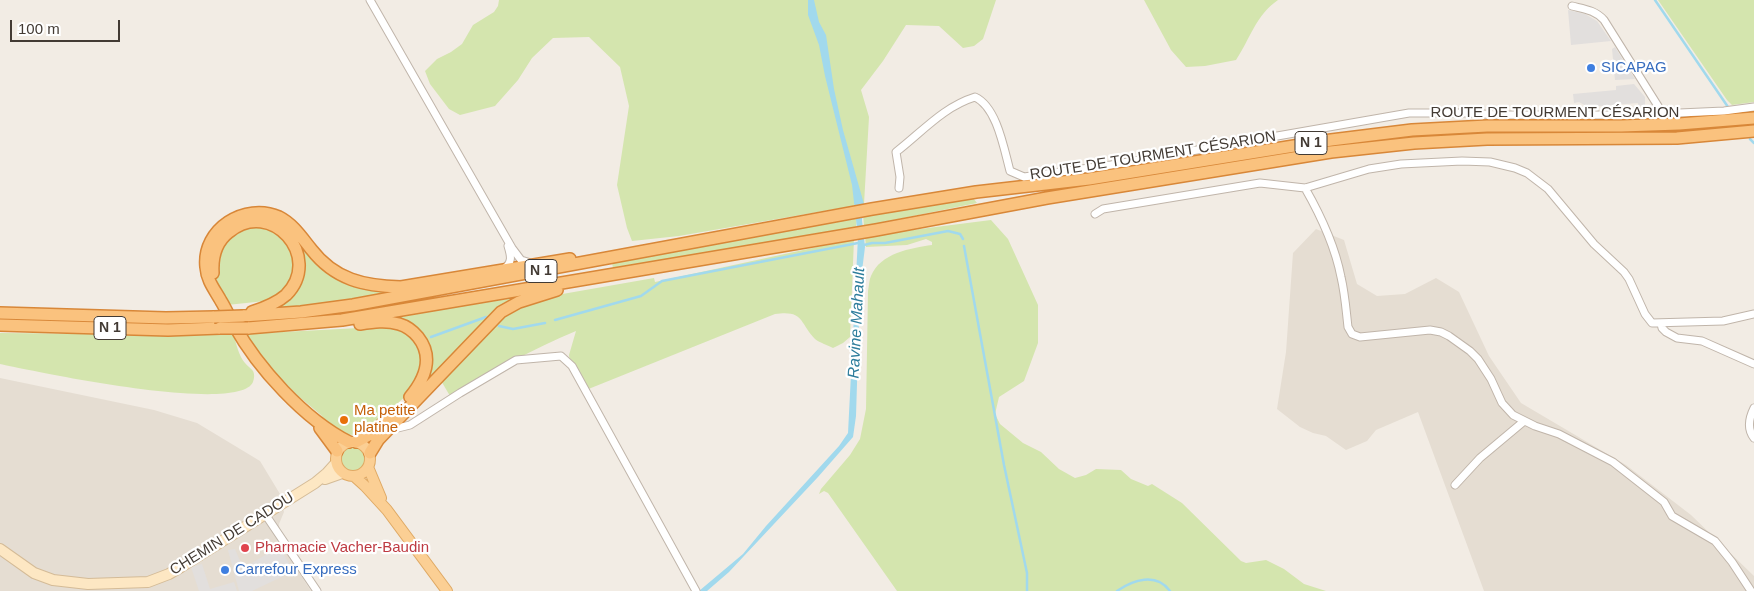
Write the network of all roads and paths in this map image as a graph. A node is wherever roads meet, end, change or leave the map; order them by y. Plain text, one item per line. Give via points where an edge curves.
1 (370, 0) edge
2 (1572, 6) dead end
3 (1754, 108) edge
4 (1664, 114) junction
5 (1754, 117) edge
6 (1754, 130) edge
7 (899, 188) dead end
8 (1305, 188) junction
9 (1094, 214) dead end
10 (502, 232) junction
11 (706, 241) junction
12 (546, 262) junction
13 (502, 270) junction
14 (608, 276) junction
15 (222, 301) junction
16 (0, 313) edge
17 (1754, 314) edge
18 (243, 316) junction
19 (308, 324) junction
20 (1661, 324) junction
21 (0, 325) edge
22 (1754, 364) edge
23 (1754, 408) edge
24 (313, 418) junction
25 (1523, 422) junction
26 (392, 426) junction
27 (1754, 438) edge
28 (353, 442) junction
29 (370, 453) junction
30 (337, 457) junction
31 (368, 467) junction
32 (342, 473) junction
33 (354, 476) junction
34 (315, 483) junction
35 (1454, 485) dead end
36 (386, 510) junction
37 (265, 514) junction
38 (0, 550) edge
39 (88, 588) edge
40 (115, 588) edge
41 (695, 589) edge
42 (317, 591) edge
43 (447, 591) edge
44 (1751, 591) edge

1 - 10 street
2 - 4 street via 1588,10 1604,20
3 - 4 street, ROUTE DE TOURMENT CÉSARION
4 - 7 street, ROUTE DE TOURMENT CÉSARION via 1498,116 1409,113 1121,164 1024,177 1010,171 992,114 983,100 975,97 938,116 896,152
5 - 11 highway, N 1 via 1621,126 1486,126 1412,130 1089,179 976,192
6 - 14 highway, N 1 via 1677,138 1487,139 1331,152 1047,198
8 - 9 street via 1260,183 1103,209
8 - 20 street via 1369,169 1400,164 1462,161 1490,162 1515,168 1539,181 1559,200 1594,244 1629,279 1648,319
8 - 25 street via 1333,248 1352,334 1360,337 1422,330 1441,332 1478,360 1502,403
10 - 12 street via 521,260 526,263
10 - 13 street via 511,259
11 - 12 highway
11 - 18 highway, N 1 via 353,305
12 - 13 highway
13 - 15 highway via 401,287 363,284 327,266 291,226 278,217 247,214 222,226 207,251 208,279
14 - 19 highway, N 1
14 - 26 highway via 506,308
15 - 18 highway via 213,262 224,236 251,222 266,222 283,231 296,247 299,260 293,287 270,305
15 - 24 highway via 243,342 260,364
16 - 18 highway, N 1, bridge via 166,318
17 - 20 street via 1723,321
19 - 21 highway, N 1, bridge via 168,330
19 - 28 highway via 394,323 412,331 425,349 426,364 419,385 378,429
20 - 22 street via 1666,332 1677,338 1702,341
23 - 27 street via 1749,422
24 - 28 highway via 334,434
24 - 30 highway
25 - 35 street
25 - 44 street via 1559,434 1613,462 1664,502 1672,516 1714,541
26 - 29 highway
26 - 41 street via 410,426 516,360 562,356 572,366
28 - 29 main road via 364,445
28 - 30 main road via 342,445
29 - 31 main road
30 - 32 main road
30 - 34 main road, CHEMIN DE CADOU via 327,473
31 - 33 main road via 361,475
31 - 36 main road
32 - 33 main road
32 - 34 main road, CHEMIN DE CADOU
33 - 36 main road
34 - 37 main road, CHEMIN DE CADOU
36 - 43 main road
37 - 40 main road, CHEMIN DE CADOU via 170,574
37 - 42 street
38 - 39 main road, CHEMIN DE CADOU via 43,576
39 - 40 main road, CHEMIN DE CADOU

